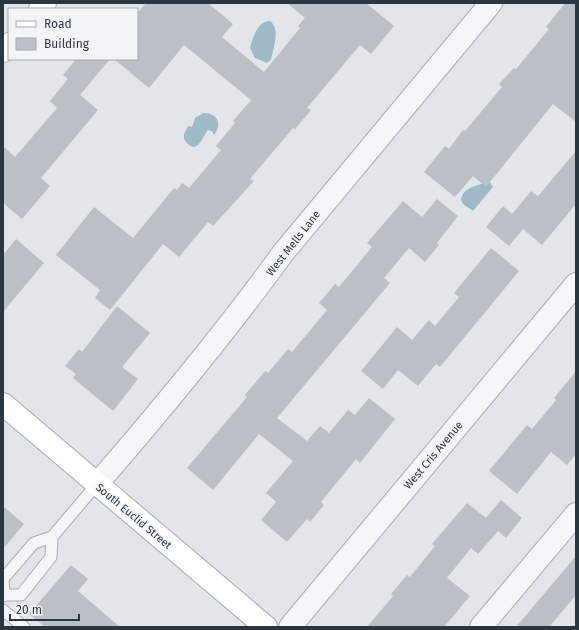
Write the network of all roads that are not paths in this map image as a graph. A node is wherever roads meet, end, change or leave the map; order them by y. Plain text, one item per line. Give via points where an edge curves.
1 (492, 3) edge
2 (576, 284) edge
3 (3, 404) edge
4 (97, 484) junction
5 (576, 514) edge
6 (569, 536) edge
7 (52, 537) junction
8 (4, 595) edge
9 (3, 610) edge
10 (24, 627) edge
11 (266, 627) edge
12 (290, 627) edge
13 (481, 627) edge

1 - 4 street, West Mells Lane via 283,253 226,329
2 - 12 street, West Cris Avenue
3 - 4 main road, South Euclid Street
4 - 7 lane
4 - 11 main road, South Euclid Street
5 - 6 street
6 - 13 street
7 - 8 lane via 34,542 3,580
7 - 8 lane via 51,557 20,595
9 - 10 lane

